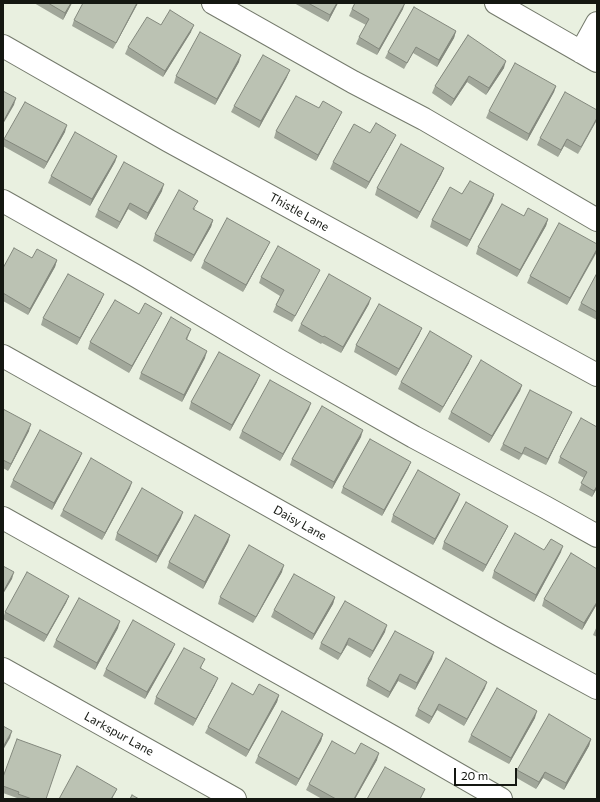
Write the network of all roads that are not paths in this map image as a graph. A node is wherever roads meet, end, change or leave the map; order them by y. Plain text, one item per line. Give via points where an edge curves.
1 (213, 3) edge
2 (496, 3) edge
3 (597, 23) edge
4 (3, 46) edge
5 (589, 56) edge
6 (3, 201) edge
7 (597, 220) edge
8 (3, 356) edge
9 (597, 374) edge
10 (3, 518) edge
11 (597, 536) edge
12 (3, 669) edge
13 (597, 688) edge
14 (235, 799) edge
15 (501, 799) edge

1 - 7 street via 431,123
2 - 5 street
3 - 5 street
4 - 9 street, Thistle Lane via 169,141
6 - 11 street via 400,429
8 - 13 street, Daisy Lane
10 - 15 street
12 - 14 street, Larkspur Lane

